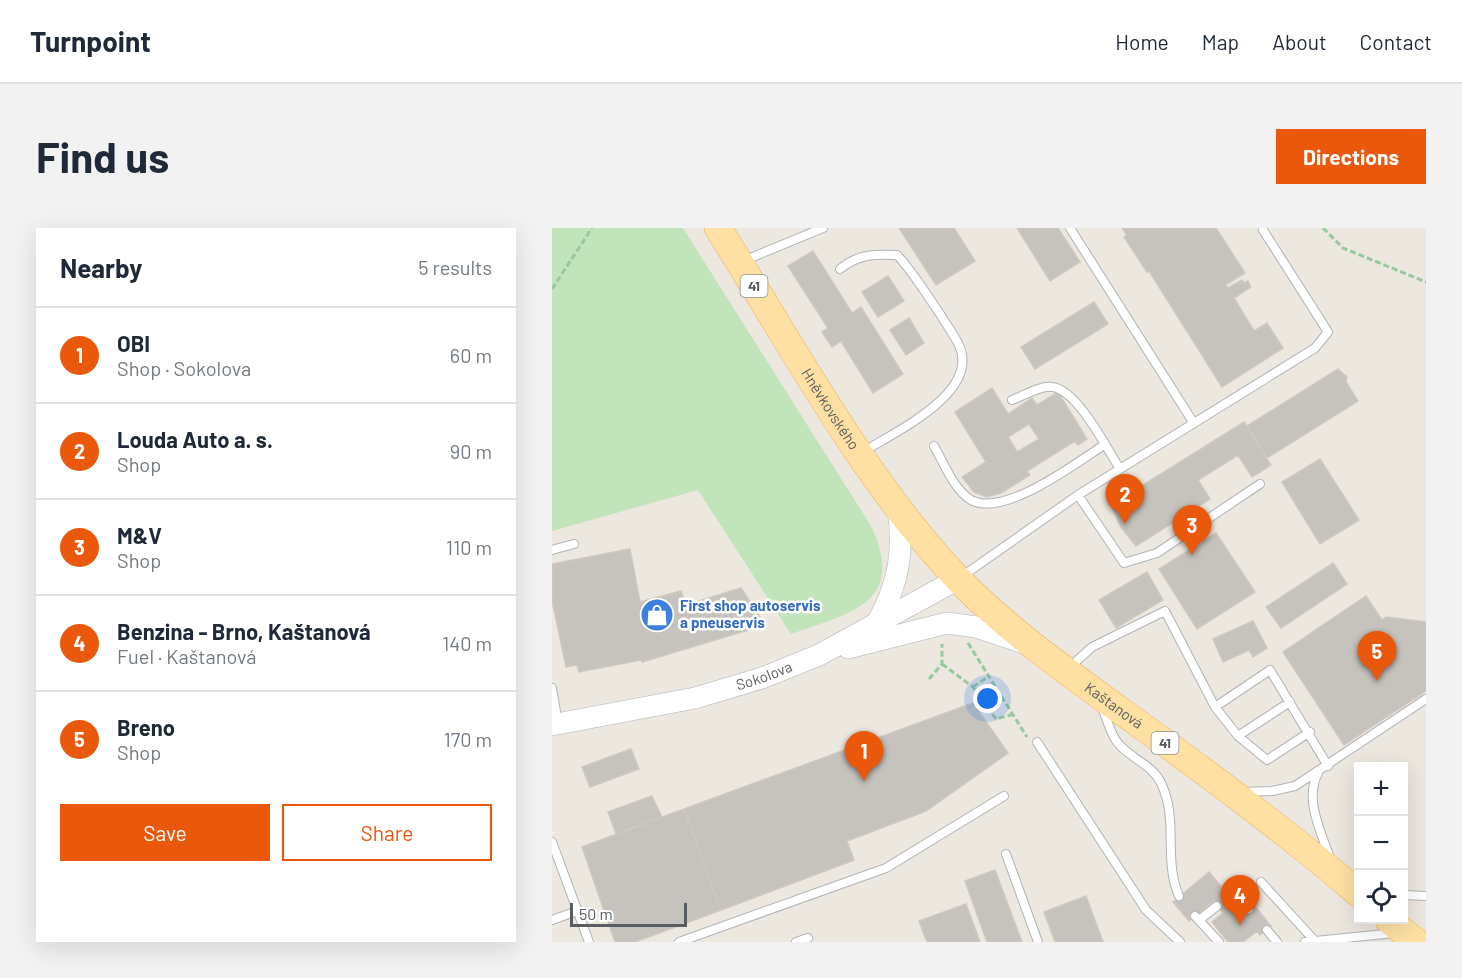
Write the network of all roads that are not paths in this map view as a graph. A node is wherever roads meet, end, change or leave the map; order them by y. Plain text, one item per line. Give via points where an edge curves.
1 (718, 228) edge
2 (823, 228) edge
3 (1070, 228) edge
4 (1263, 230) dead end
5 (740, 263) junction
6 (840, 269) dead end
7 (1012, 400) dead end
8 (1193, 422) junction
9 (1104, 445) junction
10 (934, 446) dead end
11 (860, 453) junction
12 (1120, 469) junction
13 (1260, 484) dead end
14 (1078, 495) junction
15 (898, 507) junction
16 (574, 544) dead end
17 (552, 550) edge
18 (958, 579) junction
19 (877, 623) junction
20 (1032, 646) junction
21 (819, 655) junction
22 (1066, 671) junction
23 (552, 688) edge
24 (1096, 694) junction
25 (1426, 699) edge
26 (1290, 702) junction
27 (1215, 707) junction
28 (555, 724) edge
29 (1310, 732) junction
30 (1238, 736) junction
31 (1037, 742) road end
32 (1328, 766) junction
33 (1319, 772) junction
34 (1233, 792) junction
35 (1004, 796) dead end
36 (552, 842) edge
37 (1006, 854) dead end
38 (1347, 877) edge
39 (1262, 882) dead end
40 (1229, 895) dead end
41 (1408, 895) edge
42 (1179, 896) dead end
43 (1426, 896) edge
44 (1217, 906) dead end
45 (1249, 909) dead end
46 (577, 911) junction
47 (552, 920) edge
48 (1267, 930) dead end
49 (1403, 931) edge
50 (808, 938) dead end
51 (1310, 941) edge
52 (589, 942) edge
53 (678, 942) edge
54 (796, 942) edge
55 (1038, 942) edge
56 (1180, 942) edge
57 (1219, 942) edge
58 (1277, 942) edge

1 - 5 main road, Hněvkovského / 41
2 - 5 lane
3 - 8 lane
4 - 8 lane via 1328,332 1315,348
5 - 11 main road, Hněvkovského / 41
6 - 11 lane via 868,253 897,255 960,347 962,362 946,398
7 - 9 lane via 1050,386 1062,389 1078,405
8 - 12 lane
9 - 10 lane via 1032,488 1004,502 984,505 970,499 957,486
9 - 12 lane
11 - 15 main road, Hněvkovského / 41
12 - 14 lane
13 - 14 lane via 1157,553 1124,564
14 - 18 lane
15 - 18 main road, Hněvkovského / 41
15 - 19 street via 898,574 893,595
16 - 17 lane
18 - 19 street, Sokolova
18 - 20 main road, Kaštanová / 41
19 - 21 street, Sokolova
20 - 21 street via 976,627 947,623
20 - 22 main road, Kaštanová / 41
21 - 28 street, Sokolova via 762,678 694,698
22 - 24 main road, Kaštanová / 41
22 - 27 lane via 1092,647 1166,611
23 - 28 lane
24 - 34 main road, Kaštanová / 41
24 - 42 lane via 1117,742 1161,783 1170,811 1171,864
25 - 32 lane
26 - 27 lane via 1270,670
26 - 29 lane
26 - 30 lane
27 - 30 lane
29 - 30 lane via 1267,760
29 - 32 lane
31 - 56 lane via 1146,910
32 - 33 lane
33 - 34 lane via 1283,790
33 - 38 lane via 1313,789 1314,808
34 - 38 main road, Kaštanová / 41
35 - 53 lane via 886,867
36 - 46 lane
37 - 55 lane
39 - 51 lane
40 - 45 lane via 1240,896
41 - 43 lane
44 - 57 lane via 1197,918
46 - 47 lane
46 - 52 lane
48 - 58 lane
49 - 51 lane
50 - 54 lane

